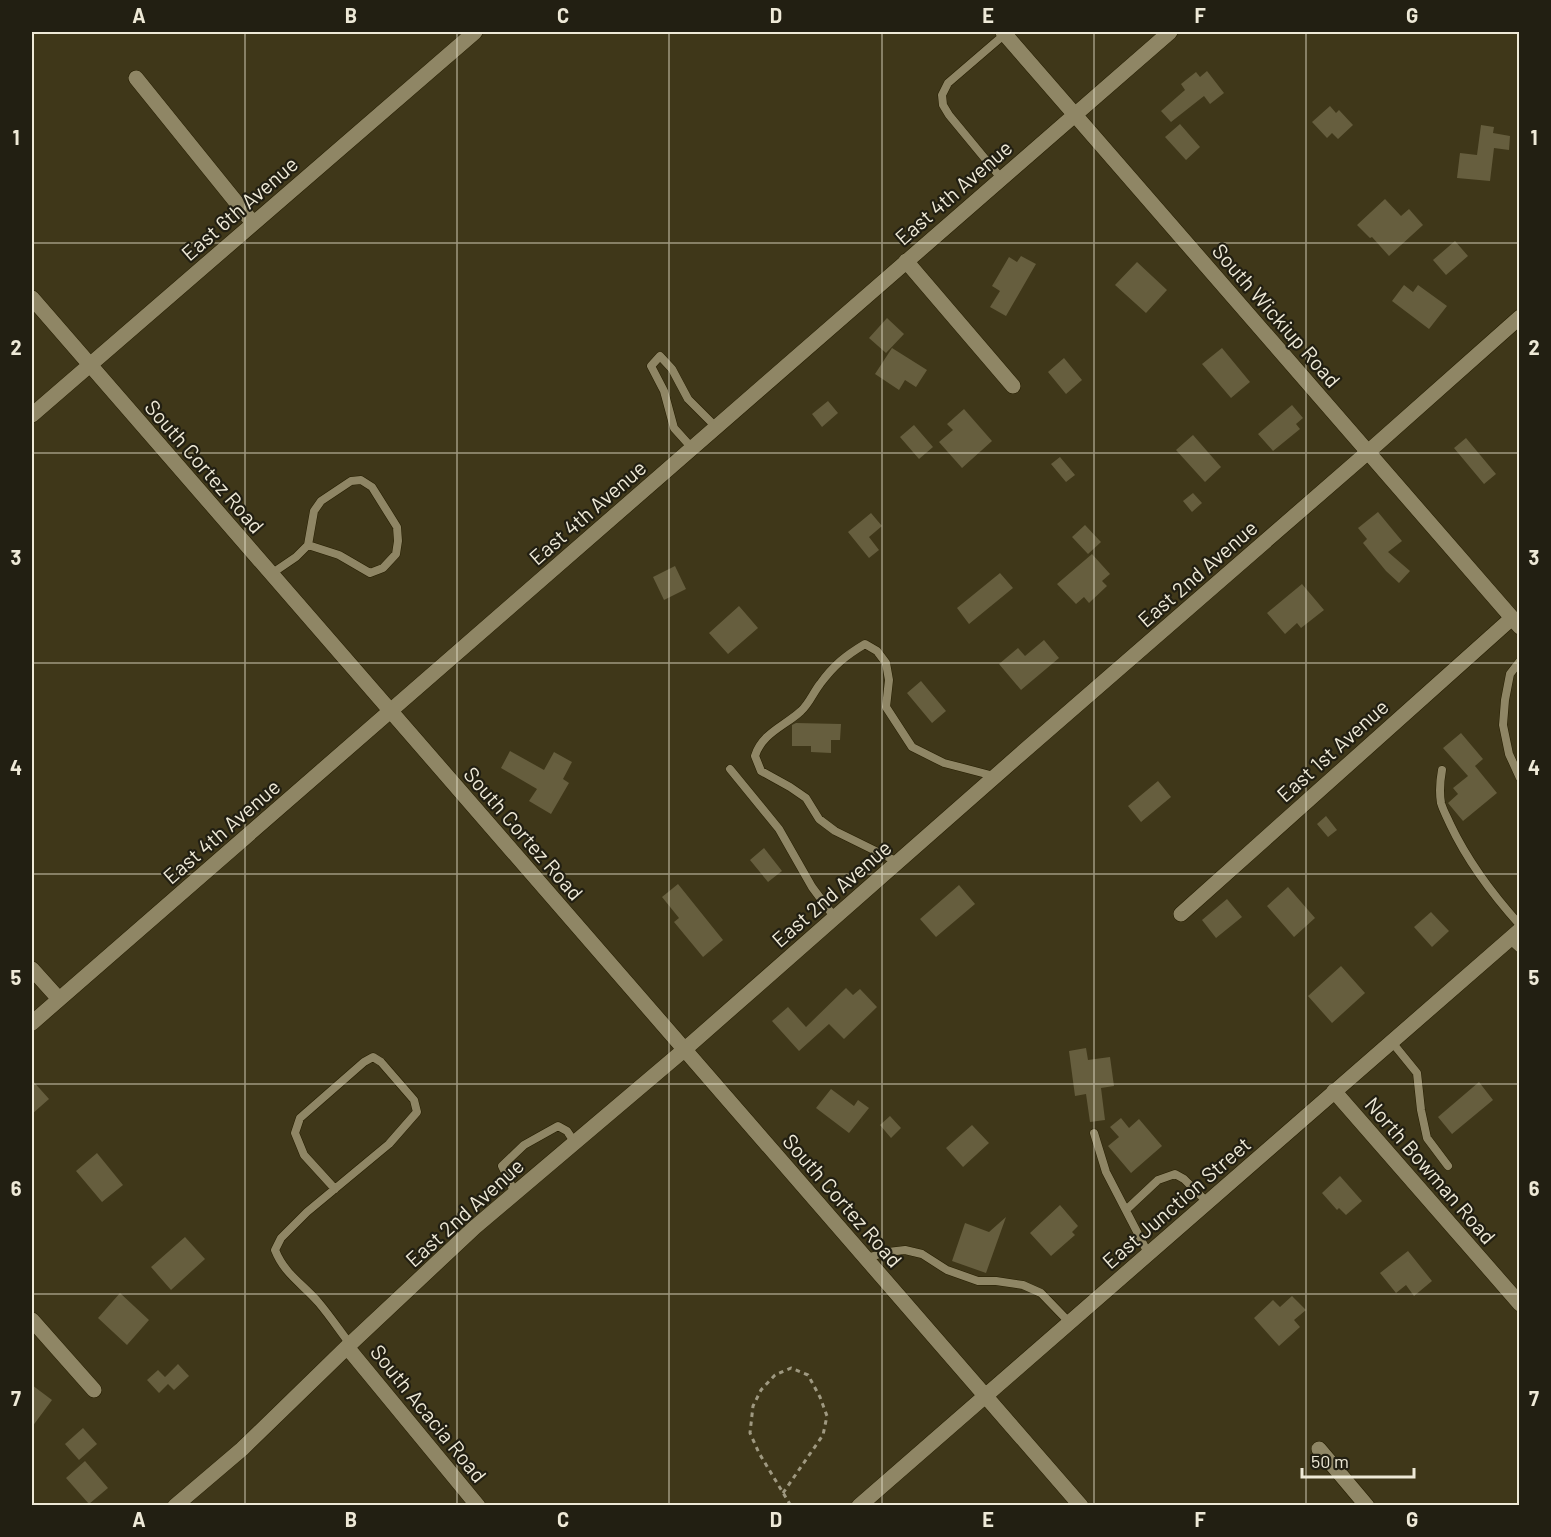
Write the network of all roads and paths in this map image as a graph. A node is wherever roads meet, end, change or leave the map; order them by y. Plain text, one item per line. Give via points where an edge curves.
1 (475, 32) edge
2 (1170, 32) edge
3 (1004, 33) edge
4 (136, 78) dead end
5 (1075, 114) junction
6 (1001, 178) junction
7 (253, 224) junction
8 (906, 261) junction
9 (32, 298) edge
10 (1520, 317) edge
11 (90, 365) junction
12 (1013, 386) dead end
13 (32, 415) edge
14 (716, 427) junction
15 (692, 448) junction
16 (1368, 452) junction
17 (308, 545) junction
18 (271, 574) junction
19 (1516, 622) edge
20 (1520, 661) edge
21 (390, 711) junction
22 (730, 769) dead end
23 (1443, 770) dead end
24 (995, 776) junction
25 (1520, 778) edge
26 (898, 862) junction
27 (1181, 914) dead end
28 (835, 918) junction
29 (1520, 925) edge
30 (1516, 939) edge
31 (32, 969) edge
32 (59, 999) junction
33 (32, 1023) edge
34 (1392, 1041) junction
35 (684, 1050) junction
36 (1334, 1091) junction
37 (1094, 1133) dead end
38 (575, 1143) junction
39 (1448, 1166) dead end
40 (335, 1188) junction
41 (515, 1193) junction
42 (1207, 1202) junction
43 (1126, 1210) junction
44 (1148, 1253) junction
45 (866, 1258) junction
46 (1520, 1304) edge
47 (32, 1320) edge
48 (1069, 1322) junction
49 (349, 1345) junction
50 (94, 1390) dead end
51 (985, 1395) junction
52 (1319, 1449) dead end
53 (783, 1493) junction
54 (175, 1506) edge
55 (478, 1506) edge
56 (791, 1506) edge
57 (859, 1506) edge
58 (1081, 1506) edge
59 (1367, 1506) edge

1 - 7 street, East 6th Avenue
2 - 5 street, East 4th Avenue
3 - 5 street, South Wickiup Road
3 - 6 lane via 948,83 942,95 949,115
4 - 7 street
5 - 6 street, East 4th Avenue
5 - 16 street, South Wickiup Road
6 - 8 street, East 4th Avenue
7 - 11 street, East 6th Avenue
8 - 12 street
8 - 14 street, East 4th Avenue
9 - 11 street, South Cortez Road
10 - 16 street, East 2nd Avenue
11 - 13 street, East 6th Avenue
11 - 18 street, South Cortez Road
14 - 15 street, East 4th Avenue
14 - 15 lane via 688,399 660,356 651,366 664,392 674,428
15 - 21 street, East 4th Avenue
16 - 19 street, South Wickiup Road
16 - 24 street, East 2nd Avenue
17 - 17 lane via 314,511 321,501 351,481 361,480 372,487 397,527 396,554 383,568 370,573 339,555
17 - 18 lane
18 - 21 street, South Cortez Road
19 - 27 street, East 1st Avenue
20 - 25 lane via 1510,674 1503,724 1509,754
21 - 32 street, East 4th Avenue
21 - 35 street, South Cortez Road
22 - 28 lane via 779,829 812,888
23 - 29 lane via 1439,785 1442,805 1458,840 1475,870
24 - 26 street, East 2nd Avenue
24 - 26 lane via 944,763 912,747 886,707 886,663 865,644 847,654 801,711 758,746 755,756 761,771 806,798 819,819 835,831
26 - 28 street, East 2nd Avenue
28 - 35 street, East 2nd Avenue
30 - 34 street, East Junction Street
31 - 32 street
32 - 33 street, East 4th Avenue
34 - 36 street, East Junction Street
34 - 39 lane via 1417,1073 1427,1138
35 - 38 street, East 2nd Avenue
35 - 45 street, South Cortez Road
36 - 42 street, East Junction Street
36 - 46 street, North Bowman Road
37 - 43 lane
38 - 41 street, East 2nd Avenue
38 - 41 lane via 558,1126 524,1145 502,1166
40 - 40 lane via 389,1144 417,1112 414,1100 373,1056 300,1118 295,1133 304,1155
40 - 49 lane via 281,1238 275,1250 280,1262 318,1302
41 - 49 street, East 2nd Avenue
42 - 43 lane via 1175,1174 1158,1180
42 - 44 street, East Junction Street
43 - 44 lane
44 - 48 street, East Junction Street
45 - 48 lane via 904,1250 922,1254 947,1270 978,1281 1023,1285 1041,1293
45 - 51 street, South Cortez Road
47 - 50 street
48 - 51 street, East Junction Street
49 - 54 street, East 2nd Avenue via 242,1449
49 - 55 street, South Acacia Road
51 - 57 street, East Junction Street
51 - 58 street, South Cortez Road
52 - 59 street
53 - 53 path via 750,1433 753,1406 761,1390 775,1375 791,1368 808,1375 827,1416 823,1435
53 - 56 path

